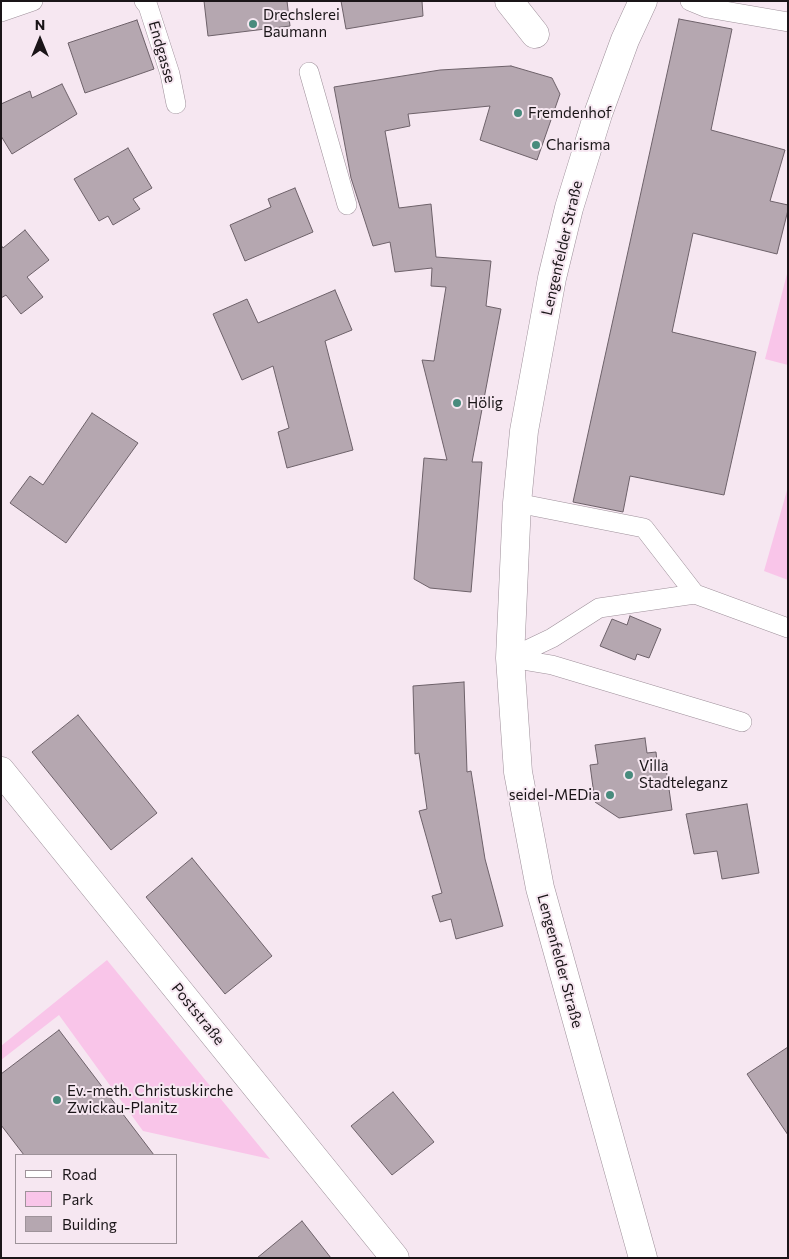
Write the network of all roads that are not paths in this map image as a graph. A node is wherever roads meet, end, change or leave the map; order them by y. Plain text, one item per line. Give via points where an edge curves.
1 (33, 1) edge
2 (144, 1) edge
3 (509, 1) edge
4 (642, 1) edge
5 (690, 1) edge
6 (1, 12) edge
7 (788, 22) edge
8 (535, 34) dead end
9 (309, 72) dead end
10 (176, 104) dead end
11 (347, 205) dead end
12 (517, 503) junction
13 (695, 594) junction
14 (788, 628) edge
15 (510, 658) junction
16 (742, 722) dead end
17 (1, 771) edge
18 (395, 1258) edge
19 (643, 1258) edge

1 - 6 lane
2 - 10 lane, Endgasse via 170,74
3 - 8 main road
4 - 12 main road, Lengenfelder Straße via 598,114 552,278 524,431
5 - 7 lane via 707,8
9 - 11 lane
12 - 13 lane via 644,528
12 - 15 main road, Lengenfelder Straße
13 - 14 lane
13 - 15 lane via 599,608 552,638
15 - 16 lane via 552,665
15 - 19 main road, Lengenfelder Straße via 518,772 540,888
17 - 18 main road, Poststraße

